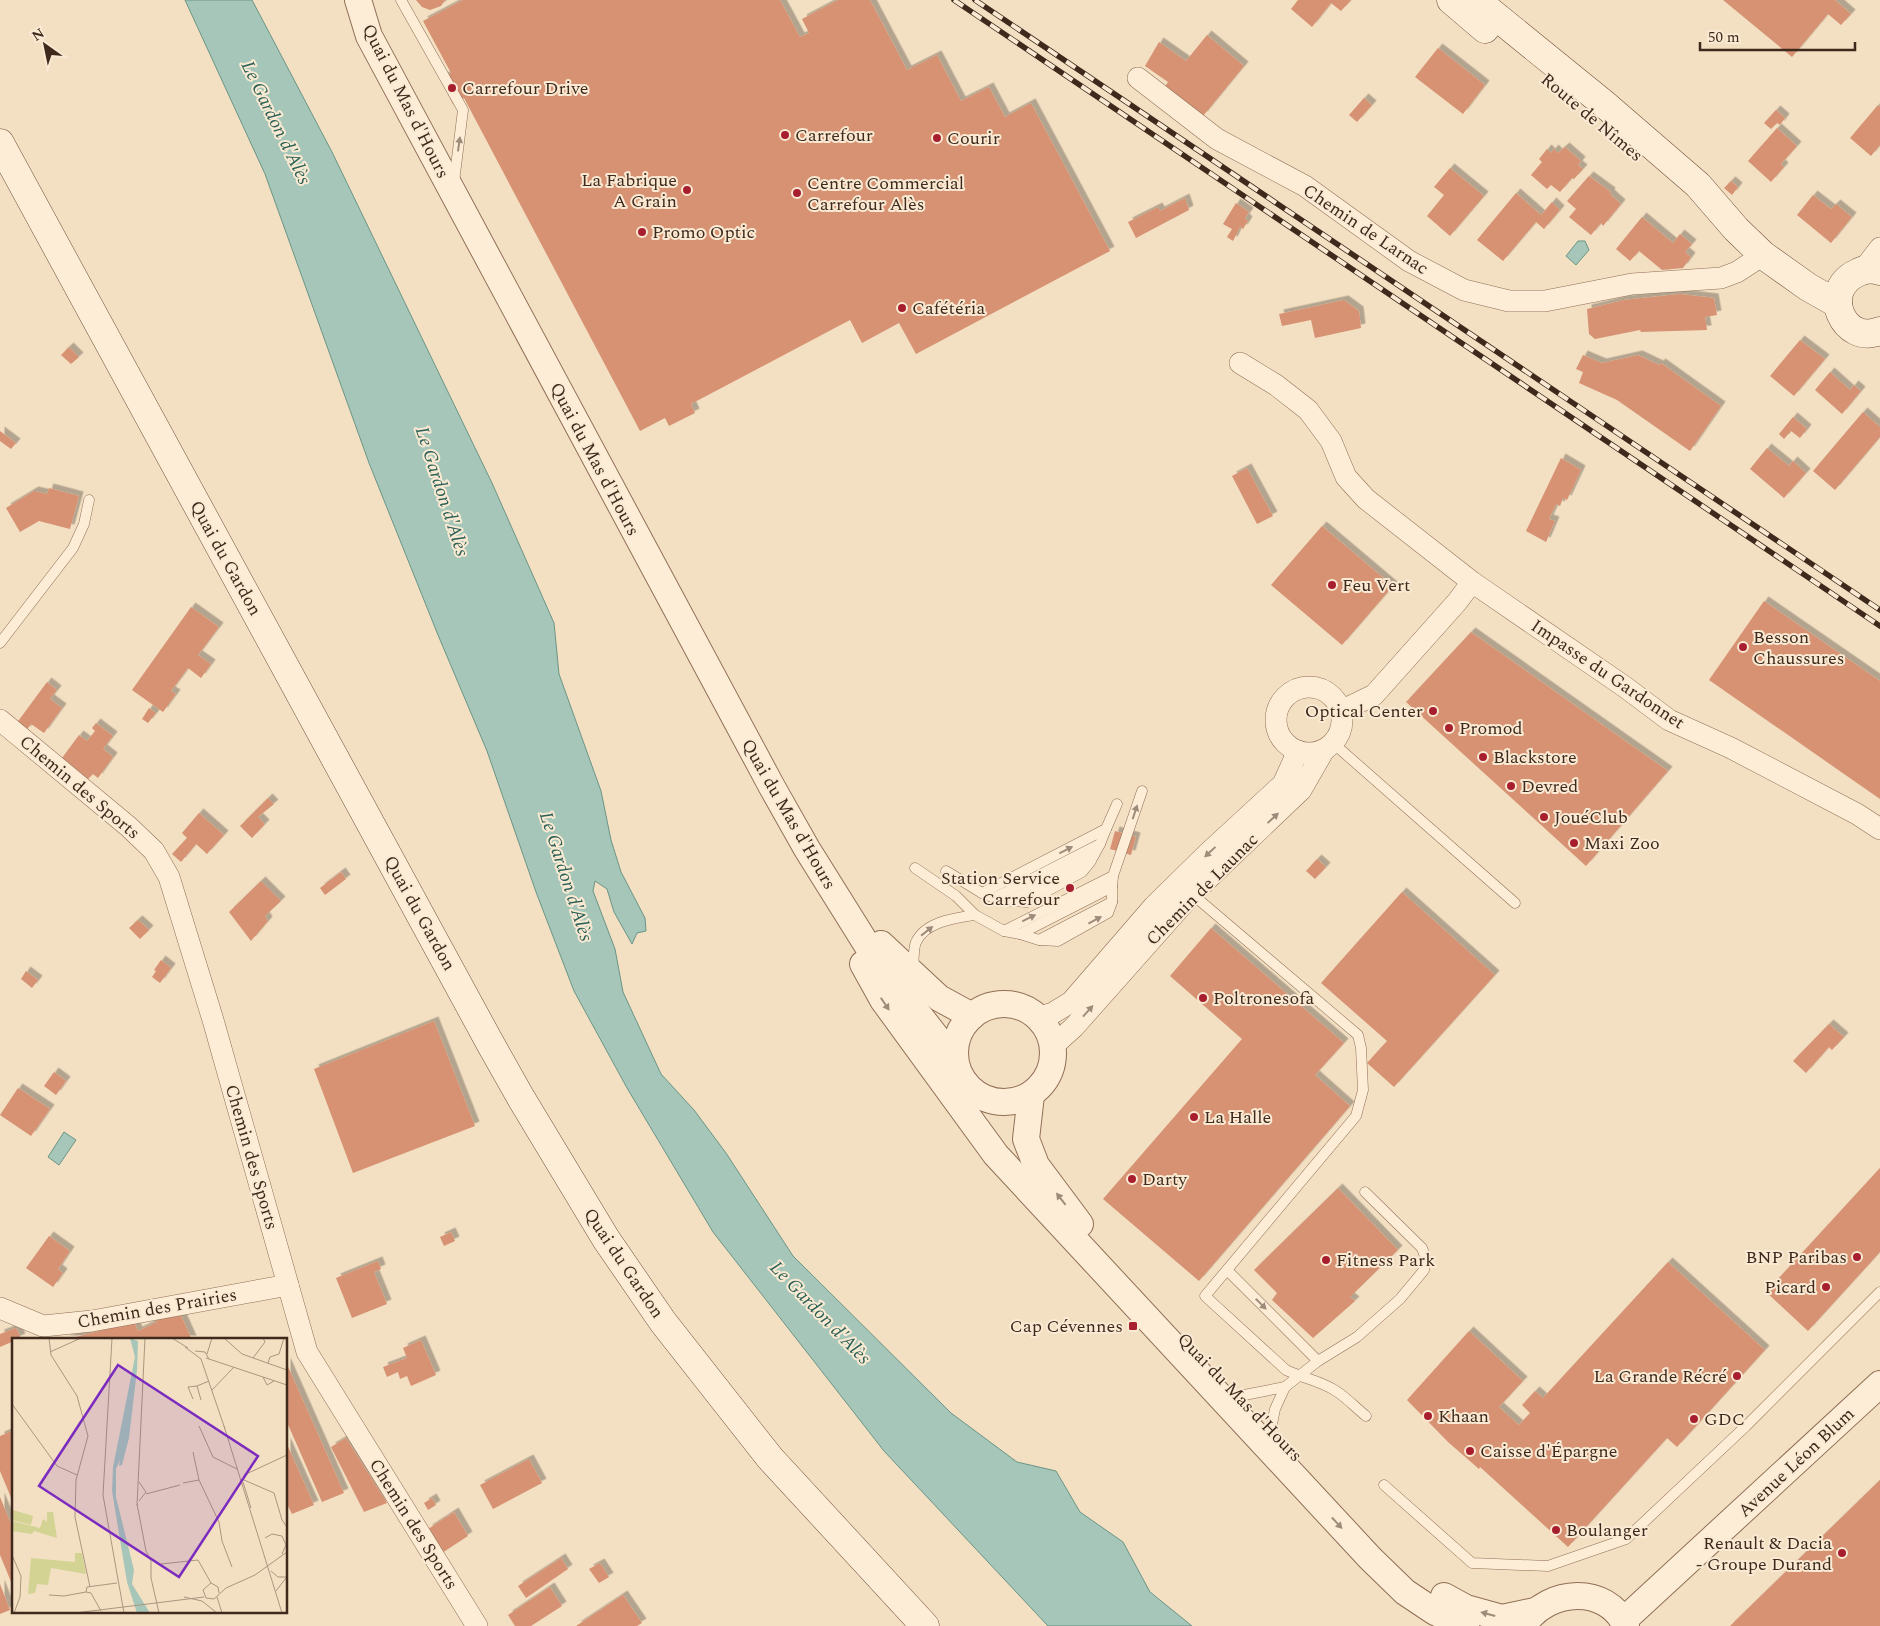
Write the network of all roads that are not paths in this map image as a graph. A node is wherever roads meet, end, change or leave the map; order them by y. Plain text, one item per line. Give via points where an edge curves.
1 (358, 0) edge
2 (401, 0) edge
3 (1451, 0) edge
4 (1476, 0) edge
5 (1138, 78) dead end
6 (0, 143) edge
7 (452, 192) junction
8 (1736, 229) junction
9 (1880, 248) edge
10 (1763, 255) junction
11 (1784, 271) junction
12 (1865, 272) edge
13 (1838, 304) junction
14 (1875, 337) edge
15 (1240, 362) dead end
16 (89, 500) dead end
17 (1472, 582) junction
18 (0, 643) edge
19 (1341, 711) junction
20 (0, 720) edge
21 (1329, 746) junction
22 (1298, 751) junction
23 (1142, 791) dead end
24 (1117, 804) dead end
25 (1880, 828) edge
26 (1106, 829) junction
27 (1100, 844) junction
28 (915, 868) dead end
29 (946, 871) dead end
30 (1113, 882) junction
31 (982, 893) junction
32 (1192, 894) junction
33 (994, 898) junction
34 (1515, 903) dead end
35 (846, 912) junction
36 (976, 915) junction
37 (1004, 931) junction
38 (1020, 934) junction
39 (912, 975) junction
40 (972, 1016) junction
41 (1039, 1017) junction
42 (1053, 1046) junction
43 (956, 1061) junction
44 (971, 1090) junction
45 (1031, 1095) junction
46 (1365, 1192) dead end
47 (1041, 1205) junction
48 (1227, 1270) junction
49 (288, 1285) junction
50 (1880, 1292) edge
51 (0, 1308) edge
52 (1318, 1361) junction
53 (1298, 1377) junction
54 (1880, 1384) edge
55 (1285, 1387) junction
56 (1239, 1396) junction
57 (1366, 1416) dead end
58 (1271, 1429) junction
59 (1384, 1485) dead end
60 (1530, 1618) edge
61 (1624, 1624) edge
62 (477, 1626) edge
63 (925, 1626) edge
64 (1466, 1626) edge

1 - 7 street, Quai du Mas d'Hours via 369,36
7 -> 2 lane via 463,110
3 - 8 main road, Route de Nîmes via 1692,199
4 - 8 main road, Route de Nîmes via 1698,185
5 - 10 street, Chemin de Larnac via 1217,139 1305,186 1409,261 1464,290 1509,301 1545,301 1632,284 1721,278
6 - 63 main road, Quai du Gardon via 490,1043 606,1239 663,1322 770,1458
7 - 35 street, Quai du Mas d'Hours via 767,778
8 - 10 main road, Route de Nîmes
9 - 12 street
10 - 11 main road, Route de Nîmes
11 - 12 main road, Route de Nîmes via 1813,276
11 - 13 main road, Route de Nîmes
12 - 13 main road via 1848,278 1842,285
13 - 14 main road via 1846,324
15 - 17 street via 1308,410 1331,440 1346,477 1366,499
16 - 18 lane via 84,524 73,548
17 - 19 street via 1374,695
17 - 25 street, Impasse du Gardonnet via 1670,720 1731,748
19 - 21 street via 1339,734
19 - 22 street via 1332,697 1318,688 1298,689 1289,694 1278,710 1277,730 1287,745
20 - 49 street, Chemin des Sports via 129,827 154,851 169,877
21 - 22 street via 1314,753
32 -> 21 street, Chemin de Launac via 1301,790
21 - 34 lane
22 -> 41 street, Chemin de Launac via 1283,784 1154,906 1071,1002 1053,1014
30 -> 23 lane
24 - 26 lane
26 - 27 lane
31 -> 26 lane
27 - 33 lane
27 - 33 lane via 1093,858 1010,901
28 - 36 lane via 956,896
29 - 31 lane
37 -> 30 lane
30 - 38 lane
38 -> 30 lane via 1039,940 1112,902
31 - 33 lane
42 -> 32 street, Chemin de Launac via 1074,1027
32 - 48 lane via 1358,1035 1361,1048 1364,1090 1356,1116
35 - 39 street, Quai du Mas d'Hours
35 - 43 street, Quai du Mas d'Hours via 877,962
35 -> 47 street, Quai du Mas d'Hours via 850,939 883,1000 996,1155
36 - 37 lane
39 -> 36 lane via 916,943 923,933 948,919
37 - 38 lane
39 - 40 street, Quai du Mas d'Hours via 939,998
40 - 41 street via 998,1004 1027,1009
40 - 43 street via 961,1029
41 - 42 street
42 - 45 street via 1050,1074
43 - 44 street via 961,1077
44 - 45 street via 1000,1102 1016,1101
44 - 47 street, Quai du Mas d'Hours
56 -> 45 street, Quai du Mas d'Hours via 1116,1269 1036,1165 1026,1139
46 - 52 lane via 1422,1248 1426,1259 1424,1270 1400,1299 1357,1337
47 -> 64 street, Quai du Mas d'Hours via 1370,1558 1405,1592 1435,1612
48 -> 52 lane
48 - 53 lane via 1204,1296 1286,1370
49 - 51 street, Chemin des Prairies via 92,1321 42,1326
49 - 62 street, Chemin des Sports via 307,1352
50 - 59 lane via 1746,1426 1626,1539 1548,1566 1472,1563
52 - 53 lane
53 - 55 lane
53 - 57 lane via 1336,1391
54 - 61 street, Avenue Léon Blum
55 - 56 lane
55 - 58 lane
56 - 58 street, Quai du Mas d'Hours
60 -> 58 street, Quai du Mas d'Hours via 1502,1618 1466,1608 1430,1588 1399,1564
60 - 61 street, Quai du Mas d'Hours via 1549,1601 1566,1596 1584,1596 1599,1600 1612,1609

